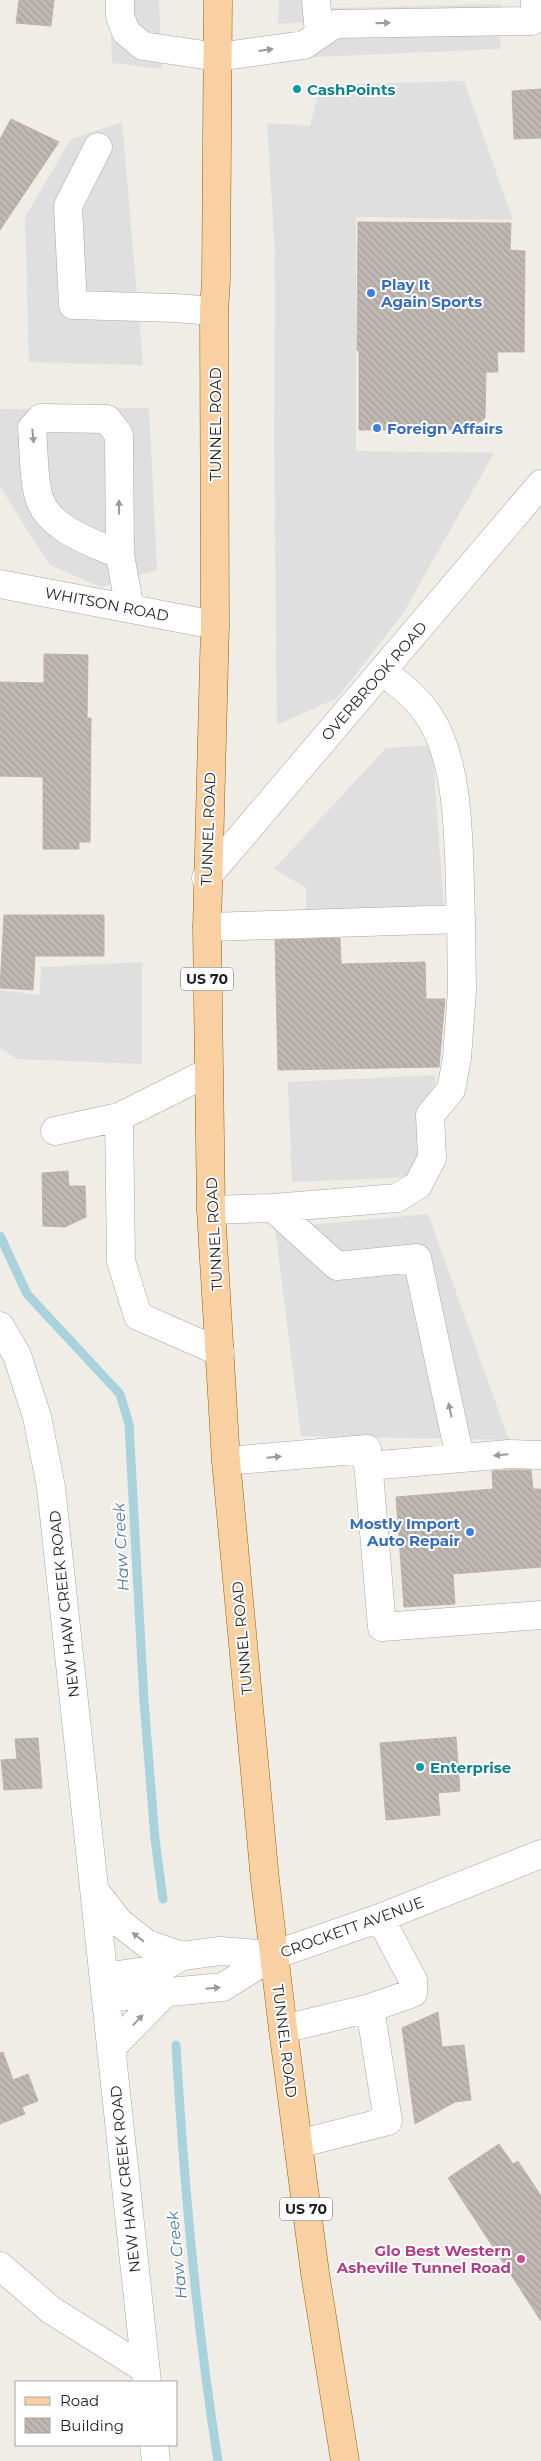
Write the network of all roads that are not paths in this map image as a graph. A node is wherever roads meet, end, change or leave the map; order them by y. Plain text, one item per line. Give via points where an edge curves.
1 (120, 0) edge
2 (218, 0) edge
3 (316, 0) edge
4 (534, 0) edge
5 (319, 34) junction
6 (218, 57) junction
7 (98, 147) dead end
8 (214, 311) junction
9 (541, 484) edge
10 (120, 555) junction
11 (0, 584) edge
12 (130, 609) junction
13 (215, 625) junction
14 (382, 672) junction
15 (206, 878) junction
16 (461, 919) junction
17 (206, 927) junction
18 (209, 1072) junction
19 (119, 1117) junction
20 (55, 1131) dead end
21 (273, 1208) junction
22 (211, 1210) junction
23 (0, 1326) edge
24 (8, 1351) edge
25 (220, 1352) junction
26 (541, 1455) edge
27 (368, 1457) junction
28 (460, 1458) junction
29 (226, 1461) junction
30 (541, 1615) edge
31 (541, 1854) edge
32 (94, 1891) junction
33 (380, 1918) junction
34 (274, 1955) junction
35 (182, 1956) junction
36 (105, 1987) junction
37 (165, 1993) junction
38 (370, 2008) junction
39 (283, 2029) junction
40 (112, 2048) junction
41 (298, 2144) junction
42 (0, 2266) edge
43 (146, 2376) edge
44 (154, 2446) edge
45 (156, 2461) edge
46 (345, 2461) edge

1 - 6 street via 120,16 126,32 143,46
2 - 6 main road, TUNNEL ROAD / US 70
3 - 5 street
5 -> 4 street via 335,24 532,21
6 -> 5 street via 304,45
6 - 8 main road, TUNNEL ROAD / US 70
7 - 8 street via 68,206 73,305
8 - 13 main road, TUNNEL ROAD / US 70
9 - 14 street, OVERBROOK ROAD
10 -> 10 street via 119,435 107,419 41,418 32,428 38,496 63,528
10 - 12 street
11 - 12 street, WHITSON ROAD
12 - 13 street, WHITSON ROAD
13 - 15 main road, TUNNEL ROAD / US 70
14 - 15 street, OVERBROOK ROAD
14 - 16 street via 398,683 429,716 447,758 454,789
15 - 17 main road, TUNNEL ROAD / US 70
16 - 17 street
16 - 21 street via 462,990 457,1058 451,1090 430,1115 432,1158 418,1185 397,1198
17 - 18 main road, TUNNEL ROAD / US 70
18 - 19 street
18 - 22 main road, TUNNEL ROAD / US 70
19 - 20 street
19 - 25 street via 121,1261 138,1316
21 - 22 street
28 -> 21 street via 417,1258 337,1266
22 - 25 main road, TUNNEL ROAD / US 70
23 - 24 street, NEW HAW CREEK ROAD
24 - 32 street, NEW HAW CREEK ROAD via 37,1417 51,1487
25 - 29 main road, TUNNEL ROAD / US 70
26 -> 28 street
27 - 28 street
29 -> 27 street
27 - 30 street via 382,1627
29 - 34 main road, TUNNEL ROAD / US 70
31 - 33 street, CROCKETT AVENUE
35 -> 32 street via 148,1944 119,1922
32 - 36 street, NEW HAW CREEK ROAD
33 - 34 street, CROCKETT AVENUE
33 - 38 street via 413,1980 412,1993
34 - 35 street via 220,1951
37 -> 34 street, CROCKETT AVENUE via 223,1987
34 - 39 main road, TUNNEL ROAD / US 70
35 - 36 street via 159,1968
36 - 37 street, CROCKETT AVENUE
36 - 40 street, NEW HAW CREEK ROAD
40 -> 37 street
38 - 39 street
38 - 41 street via 388,2121
39 - 41 main road, TUNNEL ROAD / US 70
40 - 43 street, NEW HAW CREEK ROAD
41 - 46 main road, TUNNEL ROAD / US 70
42 - 43 street via 51,2310
44 - 45 street

